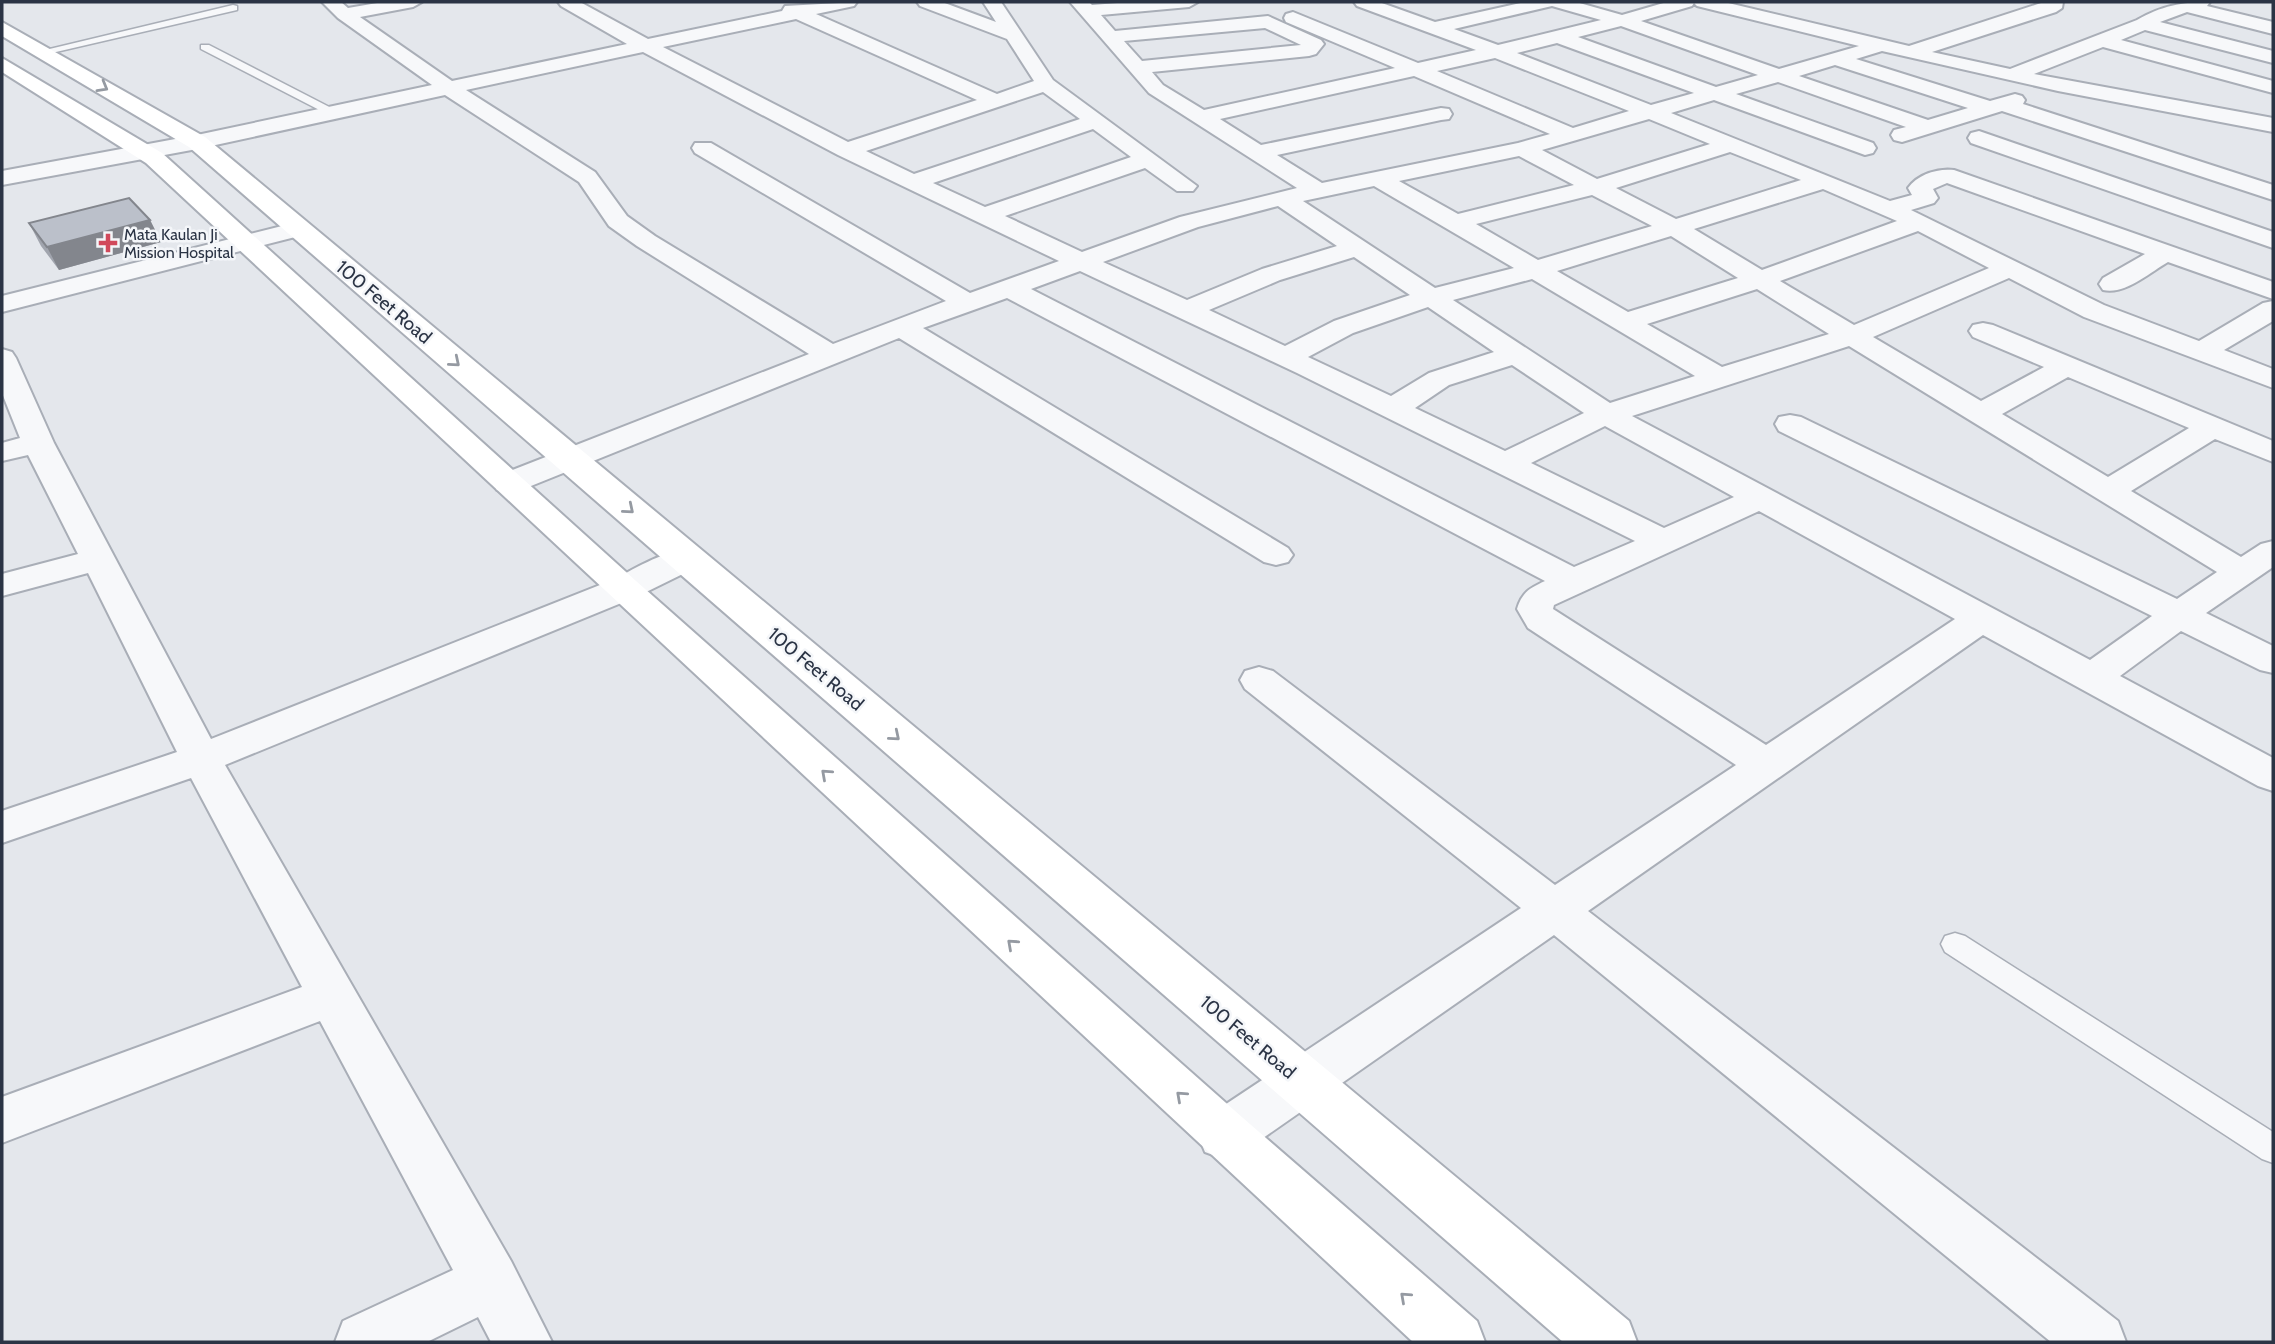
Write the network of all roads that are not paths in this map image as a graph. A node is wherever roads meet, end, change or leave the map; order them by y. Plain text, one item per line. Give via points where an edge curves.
1 (413, 2) edge
2 (567, 2) edge
3 (772, 2) edge
4 (848, 2) edge
5 (926, 2) edge
6 (992, 2) edge
7 (1189, 2) edge
8 (1255, 2) edge
9 (1548, 2) edge
10 (1557, 2) edge
11 (1686, 2) edge
12 (1703, 2) edge
13 (2053, 2) edge
14 (2194, 4) edge
15 (1083, 6) edge
16 (1361, 6) edge
17 (1233, 7) dead end
18 (233, 8) dead end
19 (338, 8) edge
20 (1987, 10) dead end
21 (798, 13) junction
22 (2142, 15) junction
23 (2010, 19) junction
24 (1300, 21) junction
25 (1624, 21) junction
26 (1268, 22) junction
27 (2273, 27) edge
28 (2, 28) edge
29 (1434, 28) junction
30 (1013, 35) junction
31 (1109, 37) junction
32 (1559, 37) junction
33 (2101, 40) junction
34 (644, 46) junction
35 (1880, 46) junction
36 (205, 47) dead end
37 (43, 52) junction
38 (1498, 52) junction
39 (1911, 52) junction
40 (1276, 53) junction
41 (2273, 57) edge
42 (1220, 59) junction
43 (1837, 59) junction
44 (2210, 63) junction
45 (2, 64) edge
46 (1136, 68) junction
47 (1420, 70) junction
48 (2013, 75) junction
49 (1780, 76) junction
50 (1046, 84) junction
51 (1344, 86) junction
52 (2060, 87) junction
53 (2273, 88) edge
54 (450, 89) junction
55 (1718, 93) junction
56 (1283, 98) junction
57 (2126, 100) junction
58 (996, 101) junction
59 (1996, 106) junction
60 (2187, 111) junction
61 (1648, 112) junction
62 (335, 113) junction
63 (1441, 114) dead end
64 (1202, 117) junction
65 (1096, 121) junction
66 (2273, 125) edge
67 (1927, 127) junction
68 (1569, 134) junction
69 (1979, 138) dead end
70 (2135, 140) junction
71 (1731, 144) junction
72 (201, 146) junction
73 (703, 148) dead end
74 (1865, 148) junction
75 (1522, 149) junction
76 (846, 150) junction
77 (1258, 152) junction
78 (149, 154) junction
79 (1148, 159) junction
80 (2260, 166) dead end
81 (1823, 168) junction
82 (2204, 172) junction
83 (2, 178) edge
84 (1378, 179) junction
85 (912, 182) junction
86 (1185, 186) dead end
87 (1598, 186) junction
88 (2, 188) edge
89 (1319, 191) junction
90 (2273, 193) edge
91 (1282, 198) junction
92 (2149, 199) junction
93 (1888, 209) junction
94 (982, 216) junction
95 (1455, 222) junction
96 (1919, 222) junction
97 (1673, 227) junction
98 (298, 229) junction
99 (2273, 240) edge
100 (247, 241) junction
101 (1359, 248) junction
102 (2166, 253) junction
103 (1076, 262) junction
104 (2009, 269) junction
105 (1533, 270) junction
106 (1758, 280) junction
107 (2112, 284) dead end
108 (1009, 288) junction
109 (2273, 291) edge
110 (1435, 297) junction
111 (968, 303) junction
112 (2, 304) edge
113 (2273, 309) edge
114 (1187, 311) junction
115 (1622, 323) junction
116 (901, 327) junction
117 (1983, 331) dead end
118 (1853, 335) junction
119 (2201, 352) junction
120 (1516, 354) junction
121 (831, 355) junction
122 (2, 358) edge
123 (1285, 358) junction
124 (2067, 366) junction
125 (1719, 378) junction
126 (2273, 379) edge
127 (1392, 409) junction
128 (1981, 413) junction
129 (1606, 414) junction
130 (1790, 424) dead end
131 (2212, 427) junction
132 (20, 448) edge
133 (2273, 452) edge
134 (570, 459) junction
135 (1506, 463) junction
136 (509, 482) junction
137 (2108, 491) junction
138 (1760, 498) junction
139 (1663, 541) junction
140 (1276, 555) dead end
141 (2265, 558) edge
142 (687, 559) junction
143 (98, 560) junction
144 (1573, 581) junction
145 (2, 585) edge
146 (623, 589) junction
147 (2180, 614) junction
148 (1981, 619) junction
149 (2273, 661) edge
150 (2093, 677) junction
151 (1259, 680) dead end
152 (201, 759) junction
153 (1767, 765) junction
154 (2273, 776) edge
155 (2, 827) edge
156 (1555, 910) junction
157 (1955, 944) dead end
158 (332, 996) junction
159 (1303, 1084) junction
160 (2, 1120) edge
161 (1224, 1135) junction
162 (2273, 1149) edge
163 (491, 1282) junction
164 (364, 1342) edge
165 (523, 1342) edge
166 (1457, 1342) edge
167 (1608, 1342) edge
168 (2097, 1342) edge

1 - 19 street
2 - 34 street
3 - 21 street
4 - 21 street
5 - 30 street
6 - 30 street
7 - 15 street
8 - 24 street
9 - 29 street
10 - 25 street
11 - 25 street
12 - 35 street
13 - 23 street via 2056,4 2050,8
14 - 22 street
14 - 27 street
15 - 31 street
16 - 24 street
16 - 29 street
17 - 26 street
18 - 37 lane
19 - 54 street
20 - 23 street
21 - 34 street
21 - 58 street
22 - 33 street
22 - 41 street
23 - 39 street
24 - 47 street
25 - 32 street
25 - 49 street
26 - 31 street
26 - 40 street via 1314,44 1308,50
28 - 37 main road, 100 Feet Road
29 - 38 street
30 - 50 street
31 - 46 street
32 - 38 street
32 - 55 street
33 - 44 street
33 - 48 street
34 - 54 street
34 - 76 street
35 - 39 street
35 - 43 street
36 - 62 lane
37 -> 72 main road, 100 Feet Road
38 - 47 street
38 - 61 street
39 - 48 street
40 - 42 street
40 - 51 street
42 - 46 street
42 - 56 street
43 - 49 street
43 - 59 street
44 - 53 street
44 - 57 street
45 - 78 main road
46 - 64 street via 1156,89
47 - 51 street
47 - 68 street
48 - 52 street
49 - 55 street
49 - 67 street
50 - 58 street
50 - 65 street
51 - 56 street
52 - 57 street
52 - 59 street
54 - 62 street
54 - 121 street via 578,171 618,221 646,241
55 - 61 street
55 - 74 street
56 - 64 street
57 - 60 street
58 - 76 street
59 - 67 street
59 - 70 street
60 - 66 street
60 - 70 street
61 - 68 street
61 - 71 street
62 - 72 street
63 - 77 street
64 - 77 street
65 - 79 street
65 - 85 street
67 - 74 street
68 - 75 street
69 - 92 street
70 - 80 street
70 - 82 street
71 - 81 street
71 - 87 street
72 - 78 street
72 - 98 main road, 100 Feet Road
73 - 111 street
74 - 81 street
75 - 84 street
75 - 87 street
76 - 85 street
77 - 89 street
78 - 83 street
78 - 88 street
78 - 100 main road
79 - 86 street
79 - 94 street
81 - 93 street
81 - 97 street
82 - 90 street
82 - 92 street
84 - 89 street
84 - 95 street
85 - 94 street
87 - 95 street
87 - 97 street
89 - 91 street
91 - 101 street
91 - 103 street via 1189,222
92 - 99 street
93 - 96 street
93 - 102 street via 1922,200 1926,195 1922,185 1954,177
94 - 103 street
95 - 105 street
96 - 104 street
96 - 106 street
97 - 105 street
97 - 106 street
98 - 100 street
98 -> 134 main road, 100 Feet Road
100 - 112 street
100 - 136 main road
101 - 110 street
101 - 114 street via 1268,274
102 - 107 street
102 - 109 street
103 - 108 street
103 - 114 street
104 - 118 street
104 - 119 street via 2094,311
105 - 110 street
105 - 115 street
106 - 115 street
106 - 118 street
108 - 111 street
108 - 144 street
110 - 120 street
110 - 123 street via 1349,323
111 - 116 street
113 - 119 street
114 - 123 street
115 - 125 street
116 - 121 street
116 - 140 street
117 - 124 street
118 - 125 street
118 - 128 street
119 - 126 street
120 - 127 street via 1439,379
120 - 129 street
121 - 134 street
122 - 132 street
123 - 127 street
124 - 128 street
124 - 131 street
125 - 129 street
127 - 135 street
128 - 137 street
129 - 135 street
129 - 138 street
130 - 147 street
131 - 133 street
131 - 137 street
132 - 143 street
134 - 136 street
134 -> 142 main road, 100 Feet Road
135 - 139 street
136 - 146 main road
137 - 141 street
138 - 139 street
138 - 148 street
139 - 144 street
141 - 147 street
142 - 146 street
142 -> 159 main road, 100 Feet Road
143 - 145 street
143 - 152 street
144 - 153 street via 1538,599 1535,609 1541,620
146 - 152 street
161 -> 146 main road
147 - 149 street
147 - 150 street
148 - 150 street
148 - 153 street
150 - 154 street
151 - 156 street
152 - 155 street
152 - 158 street
153 - 156 street
156 - 159 street
156 - 168 street
157 - 162 lane
158 - 160 street
158 - 163 street
159 - 161 street
159 - 167 main road, 100 Feet Road
166 -> 161 main road
163 - 164 street
163 - 165 street

